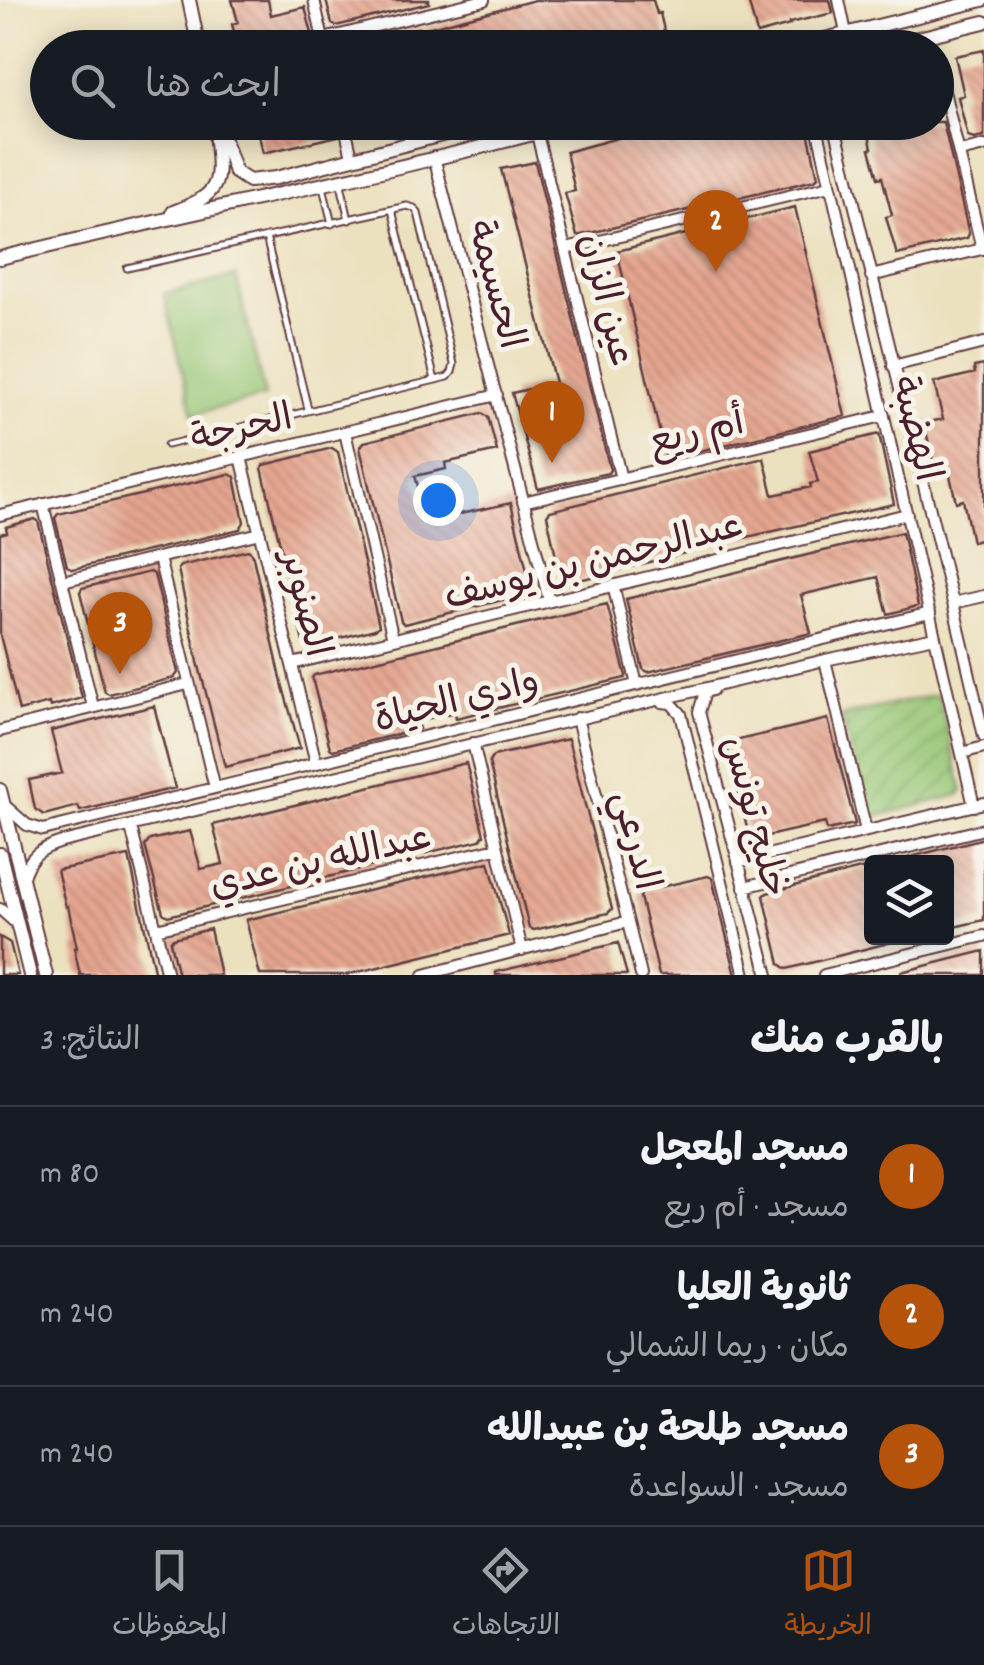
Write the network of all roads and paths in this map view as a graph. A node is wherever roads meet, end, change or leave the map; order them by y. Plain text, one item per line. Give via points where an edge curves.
1 (187, 0) edge
2 (314, 0) edge
3 (484, 0) edge
4 (838, 0) edge
5 (983, 0) edge
6 (984, 22) edge
7 (194, 30) edge
8 (321, 30) edge
9 (372, 30) edge
10 (845, 30) edge
11 (858, 30) edge
12 (954, 33) edge
13 (954, 128) edge
14 (217, 140) edge
15 (223, 140) edge
16 (348, 140) edge
17 (422, 140) edge
18 (510, 140) edge
19 (539, 140) edge
20 (820, 140) edge
21 (838, 140) edge
22 (984, 146) edge
23 (960, 152) junction
24 (434, 157) junction
25 (352, 158) junction
26 (340, 180) junction
27 (323, 184) junction
28 (830, 186) junction
29 (392, 210) junction
30 (349, 220) junction
31 (332, 224) junction
32 (138, 225) junction
33 (266, 238) junction
34 (566, 249) junction
35 (0, 258) edge
36 (126, 268) dead end
37 (871, 276) junction
38 (984, 343) edge
39 (893, 366) junction
40 (435, 380) junction
41 (496, 395) junction
42 (308, 409) junction
43 (884, 416) junction
44 (346, 432) junction
45 (167, 445) dead end
46 (242, 457) junction
47 (621, 478) junction
48 (524, 502) junction
49 (43, 504) junction
50 (908, 514) junction
51 (0, 515) edge
52 (260, 533) junction
53 (159, 558) junction
54 (63, 581) junction
55 (613, 585) junction
56 (984, 596) edge
57 (549, 600) junction
58 (954, 603) junction
59 (930, 613) junction
60 (886, 624) junction
61 (936, 637) junction
62 (392, 638) junction
63 (891, 646) junction
64 (825, 660) junction
65 (292, 664) junction
66 (188, 684) junction
67 (636, 685) junction
68 (725, 685) junction
69 (646, 702) junction
70 (93, 707) junction
71 (577, 718) junction
72 (0, 730) edge
73 (984, 736) edge
74 (473, 743) junction
75 (984, 747) edge
76 (962, 753) junction
77 (316, 763) junction
78 (215, 788) junction
79 (1, 797) edge
80 (979, 804) edge
81 (72, 824) junction
82 (132, 827) junction
83 (984, 829) edge
84 (866, 831) junction
85 (76, 839) junction
86 (497, 848) junction
87 (793, 850) junction
88 (0, 858) edge
89 (738, 862) junction
90 (799, 874) junction
91 (22, 881) junction
92 (744, 888) junction
93 (0, 909) edge
94 (627, 922) junction
95 (18, 926) junction
96 (156, 929) junction
97 (984, 936) edge
98 (522, 950) junction
99 (873, 969) edge
100 (30, 975) edge
101 (46, 975) edge
102 (167, 975) edge
103 (424, 975) edge
104 (641, 975) edge
105 (745, 975) edge
106 (768, 975) edge
107 (824, 975) edge

1 - 7 street
2 - 8 street
3 - 9 street
4 - 10 street
5 - 11 street
6 - 12 street
13 - 23 street
14 - 32 street via 218,181 210,193
15 - 25 street via 236,172 249,181
16 - 25 street
17 - 25 street
18 - 24 street
19 - 34 street, عين الزان
20 - 28 street, الهضبة
21 - 37 street, الهضبة
22 - 23 street
23 - 37 street via 982,248
24 - 26 street
24 - 41 street, الحسيمة
26 - 27 street
26 - 30 lane
27 - 31 lane
27 - 32 street
28 - 34 street
28 - 43 street, الهضبة
29 - 30 lane
29 - 40 lane
29 - 40 lane via 407,206 418,213 454,364 448,376
30 - 31 lane
31 - 33 lane
32 - 35 street
33 - 36 lane
33 - 42 lane
34 - 47 street, عين الزان
37 - 39 street, الهضبة
38 - 39 street
39 - 58 street, الهضبة
40 - 42 lane
41 - 44 street, الحرجة
41 - 48 street, الحسيمة
42 - 45 lane
43 - 47 street, أم ريع
43 - 50 street, الهضبة
44 - 46 street, الحرجة
44 - 62 street
46 - 49 street, الحرجة
46 - 52 street, الصنوبر
47 - 48 street, أم ريع
48 - 57 street, الحسيمة
49 - 51 street, الحرجة
49 - 54 street
50 - 55 street, عبدالرحمن بن يوسف
50 - 59 street, الهضبة
52 - 53 street
52 - 65 street, الصنوبر
53 - 54 street
53 - 66 street
54 - 70 street
55 - 57 street, عبدالرحمن بن يوسف
55 - 67 street
56 - 58 street
57 - 62 street, عبدالرحمن بن يوسف
58 - 73 street, الهضبة
59 - 60 street, وادي الحياة
59 - 61 street, الهضبة
60 - 63 street
60 - 67 street, وادي الحياة
61 - 63 street, وادي الحياة
61 - 76 street, الهضبة
62 - 65 street, عبدالرحمن بن يوسف
63 - 64 street, وادي الحياة
64 - 68 street, وادي الحياة
64 - 84 street
65 - 77 street, الصنوبر
66 - 70 street
66 - 78 street
67 - 77 street, وادي الحياة
68 - 69 street, وادي الحياة
68 - 89 street, خليج تونس via 706,692 700,712
69 - 71 street, وادي الحياة
69 - 105 street, خليج تونس via 671,702 681,714
70 - 72 street
71 - 74 street, وادي الحياة
71 - 94 street, الدرعي
74 - 82 street, وادي الحياة
74 - 86 street
75 - 76 street
76 - 80 street, الهضبة
77 - 78 street, وادي الحياة
78 - 81 street, وادي الحياة
79 - 81 street, وادي الحياة via 26,825 43,830
79 - 91 street
80 - 84 street
81 - 85 street
82 - 85 street, وادي الحياة
82 - 96 street
83 - 90 street
84 - 87 street
85 - 91 street, وادي الحياة via 42,848
86 - 96 street, عبدالله بن عدي
86 - 98 street
87 - 89 street
87 - 90 street
88 - 95 street
89 - 92 street, خليج تونس
90 - 92 street
91 - 101 street
92 - 106 street, خليج تونس
93 - 95 street
94 - 98 street
94 - 104 street, الدرعي
95 - 100 street
96 - 102 street
97 - 99 street
98 - 103 street
99 - 107 street

